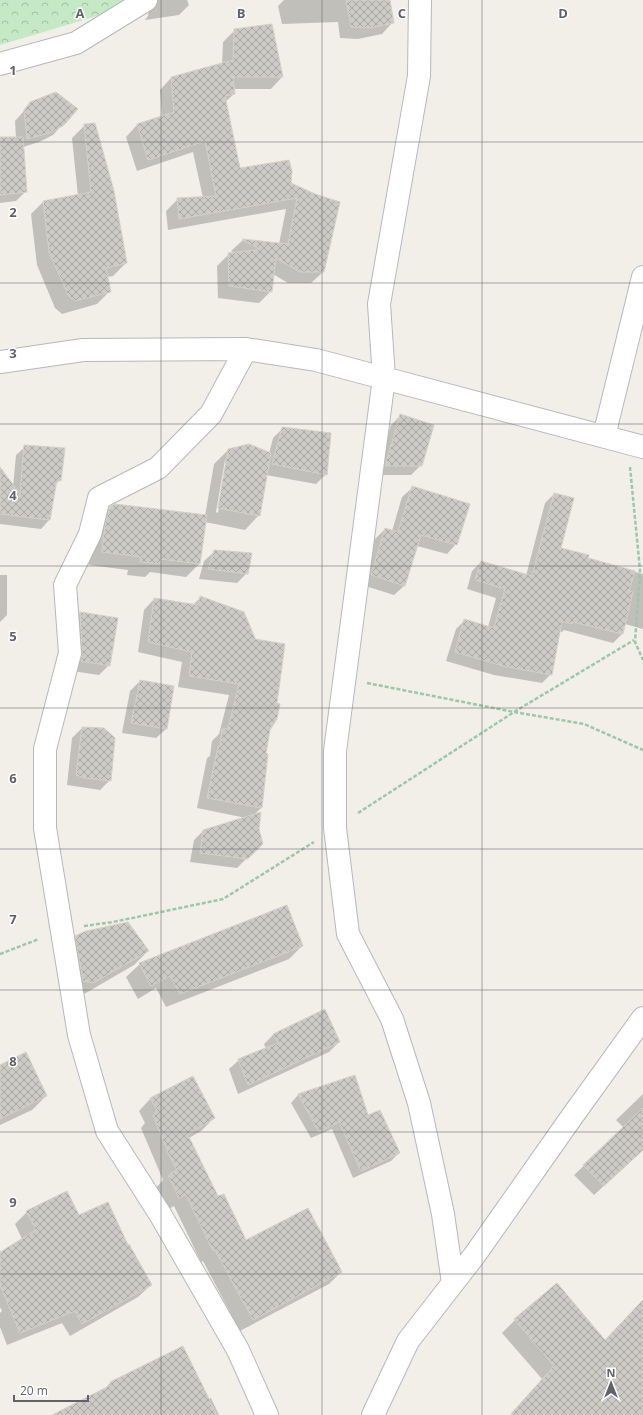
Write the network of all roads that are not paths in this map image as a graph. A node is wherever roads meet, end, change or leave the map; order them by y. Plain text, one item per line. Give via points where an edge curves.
1 (146, 0) edge
2 (420, 0) edge
3 (0, 64) edge
4 (643, 277) edge
5 (246, 349) junction
6 (0, 362) edge
7 (384, 378) junction
8 (604, 436) junction
9 (636, 445) edge
10 (643, 1018) edge
11 (453, 1282) junction
12 (267, 1415) edge
13 (372, 1415) edge

1 - 3 street via 76,43
2 - 7 street via 419,76 379,304
4 - 8 street
5 - 6 street via 83,350
5 - 7 street via 316,360
5 - 12 street via 211,414 158,468 99,498 90,534 65,585 70,653 45,750 45,828 79,1035 107,1131 160,1214 238,1350
7 - 8 street
7 - 11 street via 335,752 335,828 348,934 392,1019 419,1102 443,1214
8 - 9 street
10 - 11 street
11 - 13 street via 408,1341

